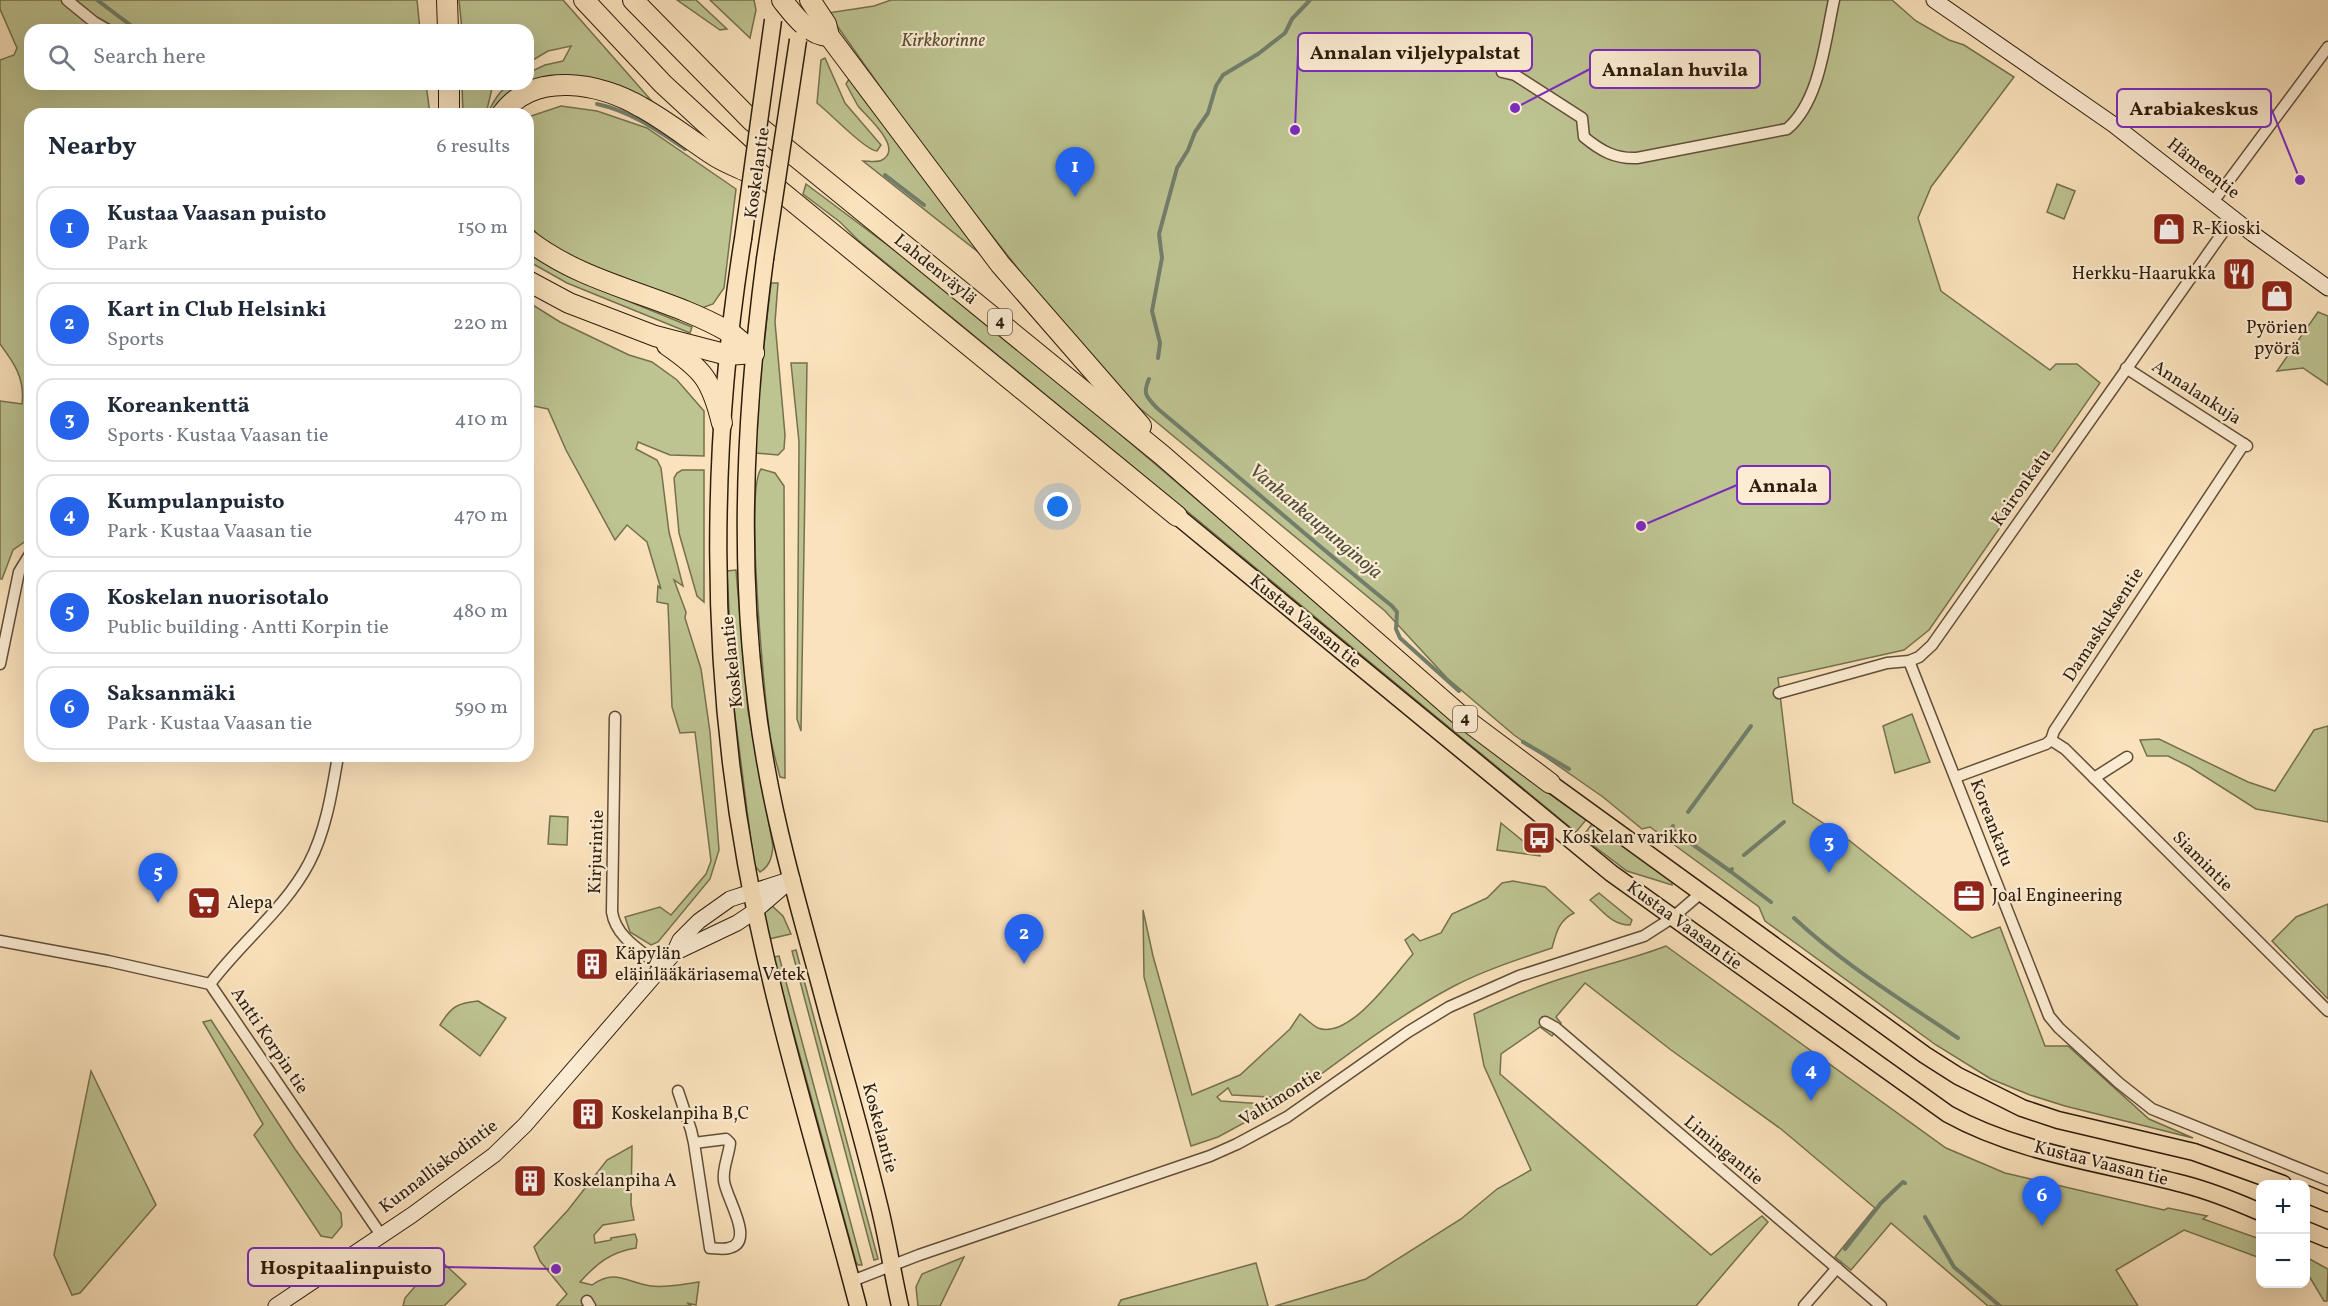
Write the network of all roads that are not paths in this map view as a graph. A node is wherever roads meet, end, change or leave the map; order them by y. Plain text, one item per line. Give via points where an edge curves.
1 (67, 0) edge
2 (447, 0) edge
3 (584, 0) edge
4 (633, 0) edge
5 (776, 0) edge
6 (782, 0) edge
7 (803, 0) edge
8 (810, 0) edge
9 (1834, 0) edge
10 (1937, 1) edge
11 (98, 24) edge
12 (448, 24) edge
13 (799, 31) junction
14 (829, 36) junction
15 (2328, 47) edge
16 (1502, 72) dead end
17 (449, 90) edge
18 (449, 108) edge
19 (508, 108) edge
20 (768, 181) junction
21 (2213, 202) junction
22 (2233, 218) junction
23 (534, 244) edge
24 (534, 283) edge
25 (2328, 288) edge
26 (730, 333) junction
27 (655, 336) junction
28 (754, 353) junction
29 (728, 355) junction
30 (2126, 368) junction
31 (722, 423) junction
32 (2245, 445) joint
33 (1162, 455) junction
34 (1177, 516) joint
35 (1275, 553) joint
36 (24, 564) edge
37 (1909, 662) junction
38 (0, 664) edge
39 (1779, 693) dead end
40 (615, 717) dead end
41 (2051, 740) junction
42 (2127, 757) dead end
43 (337, 762) edge
44 (1956, 777) junction
45 (2094, 778) junction
46 (1550, 783) joint
47 (792, 879) junction
48 (752, 893) junction
49 (1701, 893) junction
50 (755, 911) junction
51 (1672, 918) junction
52 (0, 941) edge
53 (674, 953) junction
54 (662, 967) junction
55 (210, 984) junction
56 (2328, 1011) edge
57 (1545, 1022) dead end
58 (678, 1090) dead end
59 (694, 1143) junction
60 (2270, 1180) edge
61 (2328, 1180) edge
62 (2310, 1196) edge
63 (2328, 1203) edge
64 (2256, 1211) edge
65 (2310, 1232) edge
66 (381, 1235) junction
67 (2328, 1239) edge
68 (891, 1267) junction
69 (1837, 1268) junction
70 (852, 1281) junction
71 (276, 1306) edge
72 (858, 1306) edge
73 (900, 1306) edge
74 (1804, 1306) edge
75 (1881, 1306) edge

1 - 11 street
2 - 12 highway
3 - 20 highway, Lahdenväylä / 4 via 663,84
4 - 33 highway, Lahdenväylä / 4 via 752,121
5 - 26 main road, Koskelantie, bridge
6 - 13 highway
7 - 13 street, Koskelantie
8 - 14 highway
9 - 16 street via 1814,87 1797,121 1787,129 1620,159 1584,137 1582,118 1515,75
10 - 21 street, Hämeentie via 2097,112
13 - 14 highway
13 - 28 main road, Koskelantie, bridge
14 - 33 highway via 1000,264
15 - 21 street
17 - 18 highway
19 - 20 highway via 515,100 543,87 574,86 606,92 641,107 716,157
20 - 34 highway, Lahdenväylä / 4
21 - 22 street, Hämeentie
22 - 25 street, Hämeentie
22 - 30 street, Kaironkatu
23 - 26 highway via 568,265
24 - 27 highway via 569,303
26 - 28 highway
26 - 29 main road, Koskelantie
27 - 29 highway
27 - 31 highway via 694,364 708,381
28 - 29 highway
28 - 47 main road, Koskelantie via 744,522 747,612 765,759
29 - 31 main road, Koskelantie
30 - 32 street, Annalankuja
30 - 37 street, Kaironkatu via 1932,645
31 - 48 main road, Koskelantie via 718,520 722,657 732,767
32 - 41 street, Damaskuksentie
33 - 35 highway, Lahdenväylä / 4
34 - 51 main road, Kustaa Vaasan tie via 1559,832
35 - 46 highway, Kustaa Vaasan tie / 4 via 1462,717
36 - 38 street
37 - 39 street via 1887,663
37 - 44 street, Koreankatu
40 - 54 street, Kirjurintie via 614,924
41 - 44 street
41 - 45 street, Siamintie
42 - 45 street
43 - 55 street via 320,836 309,862 286,897
44 - 61 street, Koreankatu via 2049,1016 2059,1028 2151,1109
45 - 56 street, Siamintie
46 - 49 main road, Kustaa Vaasan tie / 4
47 - 48 street, Kunnalliskodintie
47 - 50 street, Kunnalliskodintie
47 - 68 main road, Koskelantie via 879,1203
48 - 50 main road, Koskelantie
48 - 53 street, Kunnalliskodintie via 730,899 699,921 680,940
49 - 51 street, Valtimontie
49 - 60 main road, Kustaa Vaasan tie via 1925,1055 2004,1101 2058,1120 2194,1152
50 - 53 street, Kunnalliskodintie
50 - 70 main road, Koskelantie
51 - 64 main road, Kustaa Vaasan tie via 1961,1122 2030,1148 2185,1184
51 - 68 street, Valtimontie via 1644,936 1529,972 1449,1007 1287,1118 1238,1144
52 - 55 street, Antti Korpin tie
53 - 54 street, Kunnalliskodintie
54 - 66 street, Kunnalliskodintie via 510,1141
55 - 66 street, Antti Korpin tie
57 - 69 street, Limingantie
58 - 59 street
59 - 59 street via 726,1139 730,1143 723,1177 741,1237 728,1249 710,1248
62 - 63 main road
65 - 67 main road
66 - 71 street, Kunnalliskodintie
68 - 70 street, Valtimontie
68 - 73 main road, Koskelantie
69 - 74 street
69 - 75 street, Limingantie
70 - 72 main road, Koskelantie

